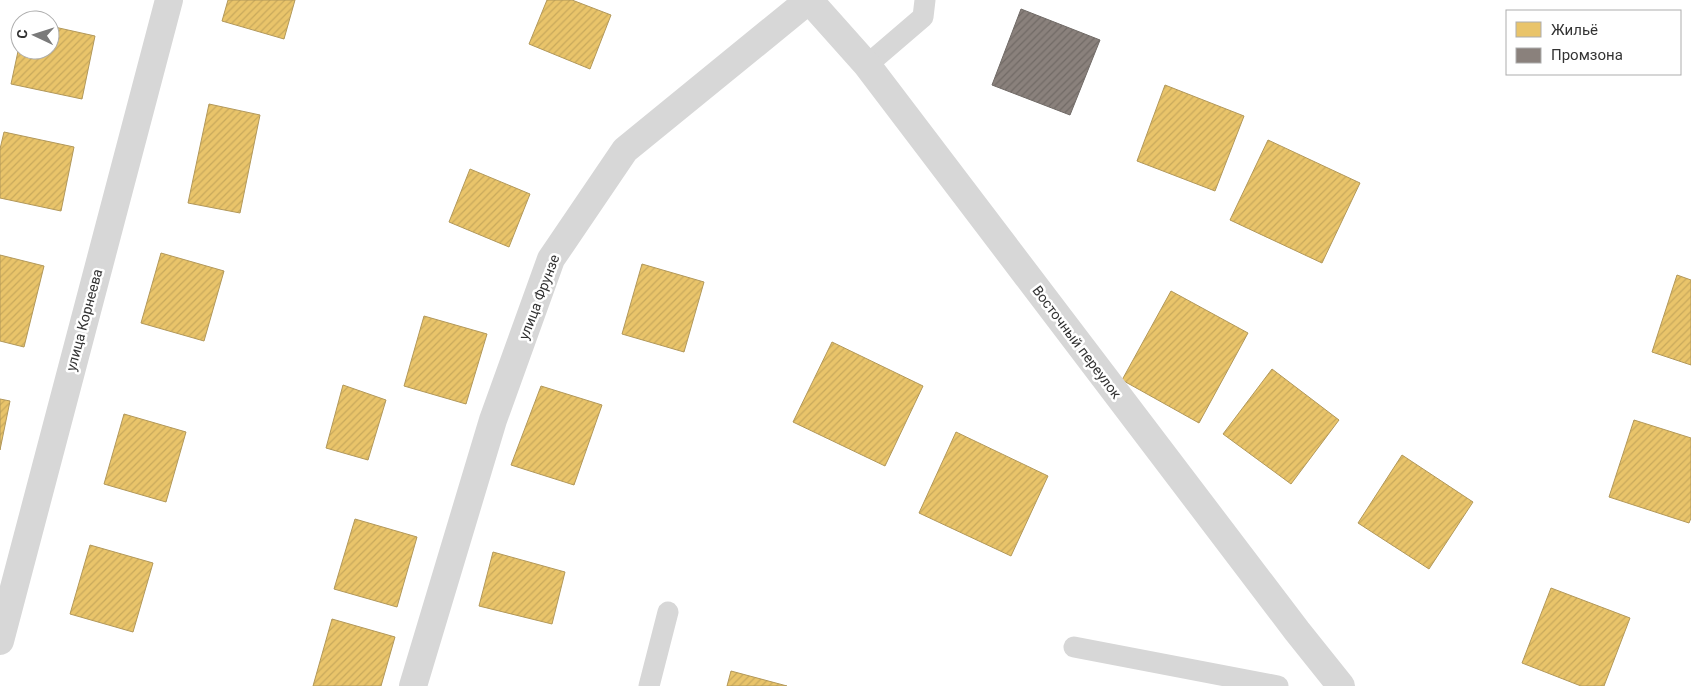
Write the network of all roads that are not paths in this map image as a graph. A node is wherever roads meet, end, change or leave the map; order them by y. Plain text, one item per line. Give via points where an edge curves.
1 (169, 0) edge
2 (809, 0) edge
3 (925, 0) edge
4 (867, 65) junction
5 (668, 612) dead end
6 (0, 641) edge
7 (1074, 647) dead end
8 (413, 686) edge
9 (649, 686) edge
10 (1278, 686) edge
11 (1341, 686) edge

1 - 6 street, улица Корнеева
2 - 4 street, Восточный переулок
2 - 8 street, улица Фрунзе via 625,150 551,259 493,420
3 - 4 lane via 923,17
4 - 11 street, Восточный переулок
5 - 9 lane
7 - 10 lane

